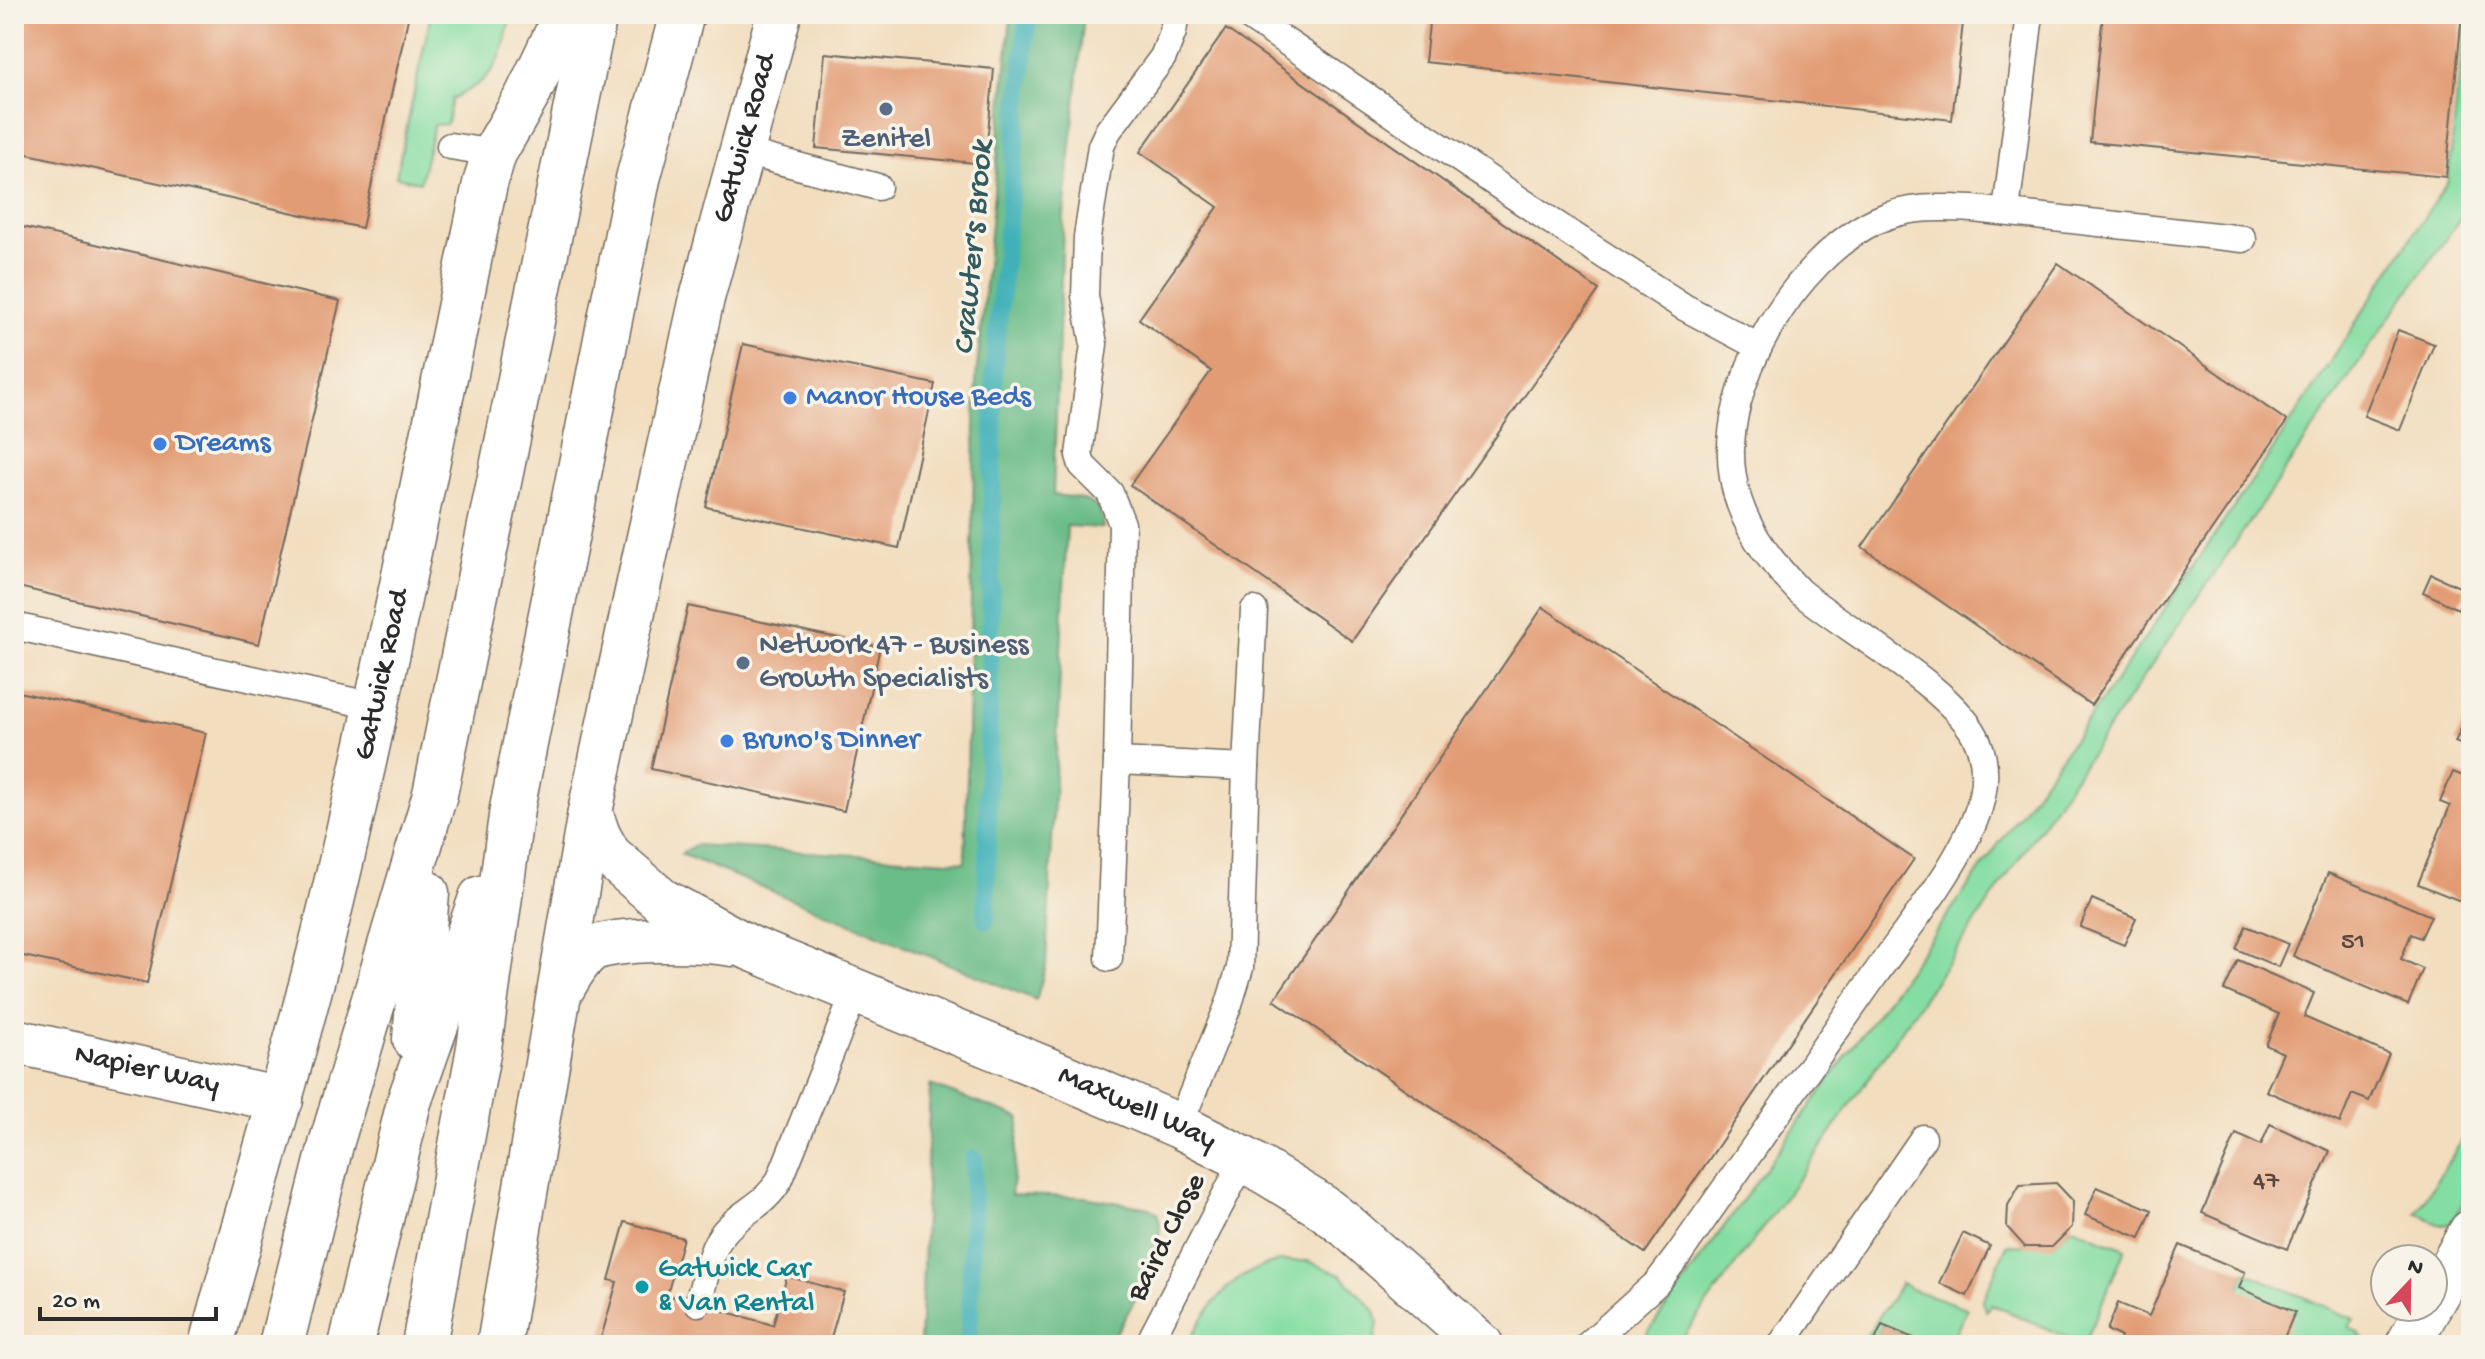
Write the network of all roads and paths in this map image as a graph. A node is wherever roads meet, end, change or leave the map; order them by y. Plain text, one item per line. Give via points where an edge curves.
1 (566, 14) edge
2 (595, 14) edge
3 (682, 14) edge
4 (779, 14) edge
5 (1176, 14) edge
6 (1245, 14) edge
7 (2030, 14) edge
8 (450, 146) dead end
9 (741, 151) junction
10 (494, 153) junction
11 (878, 187) dead end
12 (2006, 212) junction
13 (2243, 239) dead end
14 (1759, 347) junction
15 (1254, 610) dead end
16 (14, 626) edge
17 (374, 706) junction
18 (1117, 761) junction
19 (1246, 767) junction
20 (435, 794) junction
21 (512, 809) junction
22 (590, 812) junction
23 (750, 948) junction
24 (1109, 958) dead end
25 (855, 992) junction
26 (558, 996) junction
27 (14, 1041) edge
28 (281, 1100) junction
29 (409, 1102) junction
30 (1179, 1126) junction
31 (1923, 1138) dead end
32 (1244, 1159) junction
33 (2471, 1232) edge
34 (2449, 1271) edge
35 (698, 1303) dead end
36 (2420, 1323) edge
37 (211, 1345) edge
38 (281, 1345) edge
39 (351, 1345) edge
40 (424, 1345) edge
41 (499, 1345) edge
42 (1148, 1345) edge
43 (1481, 1345) edge
44 (1588, 1345) edge
45 (1781, 1345) edge
46 (2408, 1345) edge

1 - 10 street, Gatwick Road
2 - 20 street
3 - 21 street via 638,179
4 - 9 street, Gatwick Road
5 - 18 lane via 1163,57 1101,146 1085,258 1094,344 1079,455 1110,493 1123,533
6 - 14 lane via 1551,221 1684,307
7 - 12 lane
8 - 10 lane
9 - 11 lane
9 - 22 street, Gatwick Road via 702,298
10 - 17 street, Gatwick Road
12 - 13 lane
12 - 14 lane via 1928,207 1865,226 1816,265
14 - 44 lane via 1732,437 1732,475 1749,527 1799,591 1960,713 1978,743 1983,796 1967,836 1928,898 1679,1254 1657,1283
15 - 19 lane
16 - 17 lane
17 - 28 street, Gatwick Road
18 - 19 lane
18 - 24 lane
19 - 30 lane via 1238,977
20 - 29 street
20 - 38 street via 332,1141
21 - 29 street
21 - 40 street via 479,1048
22 - 23 street, Maxwell Way via 609,855 644,888
22 - 26 street, Gatwick Road
23 - 25 street, Maxwell Way
23 - 26 street, Maxwell Way via 701,941 607,944 592,948 577,963
25 - 30 street, Maxwell Way
25 - 35 lane via 780,1179 767,1199 720,1239
26 - 41 street, Gatwick Road
27 - 28 street, Napier Way
28 - 37 street, Gatwick Road
29 - 39 street
30 - 32 street, Maxwell Way
31 - 45 lane
32 - 42 lane, Baird Close
32 - 43 street, Maxwell Way via 1347,1226
33 - 34 street
36 - 46 street

